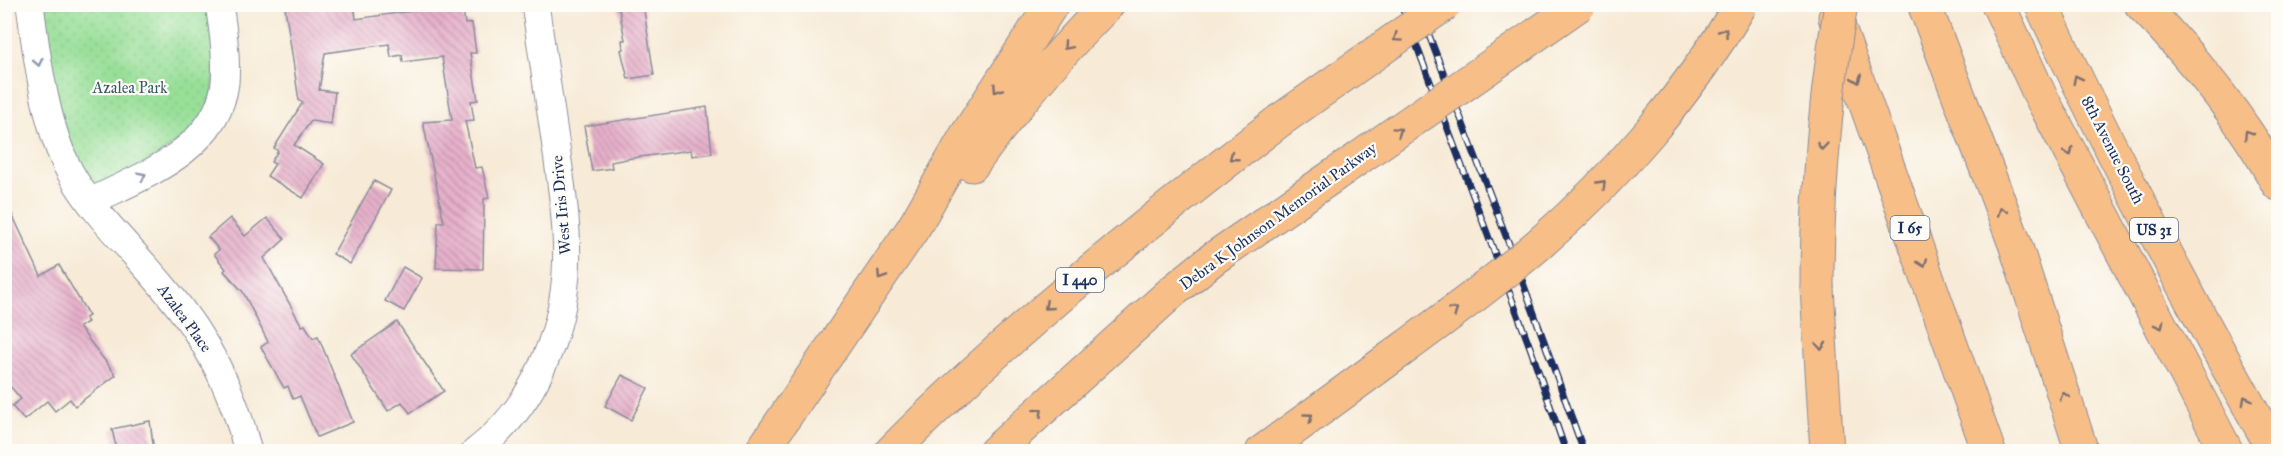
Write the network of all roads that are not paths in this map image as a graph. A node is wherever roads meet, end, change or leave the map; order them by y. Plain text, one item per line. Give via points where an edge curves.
1 (30, 4) edge
2 (219, 4) edge
3 (535, 4) edge
4 (1052, 4) edge
5 (1108, 4) edge
6 (1445, 4) edge
7 (1580, 4) edge
8 (1742, 4) edge
9 (1830, 4) edge
10 (1840, 4) edge
11 (1924, 4) edge
12 (1998, 4) edge
13 (2041, 4) edge
14 (2141, 4) edge
15 (2278, 184) edge
16 (90, 202) junction
17 (914, 227) junction
18 (248, 452) edge
19 (475, 452) edge
20 (761, 452) edge
21 (891, 452) edge
22 (995, 452) edge
23 (1262, 452) edge
24 (1827, 452) edge
25 (1989, 452) edge
26 (2082, 452) edge
27 (2227, 452) edge
28 (2275, 452) edge

1 -> 16 street, Azalea Place via 35,49 55,135 69,171
16 -> 2 street via 166,163 206,130 225,83
3 - 19 street, West Iris Drive via 566,220 566,282 556,336 533,385 506,423
4 -> 17 main road via 966,136
5 -> 17 main road via 1063,51 969,169
6 -> 21 main road, I 440, bridge via 1279,121 1056,299 962,382
22 -> 7 main road, Debra K Johnson Memorial Parkway, bridge via 1214,258
23 -> 8 main road, bridge via 1539,244 1597,189 1677,98
9 -> 25 main road, I 65
10 -> 24 main road, bridge via 1820,167 1817,288
26 -> 11 main road via 2015,244
12 -> 27 main road, US 31 via 2039,93
28 -> 13 main road, 8th Avenue South / US 31 via 2154,229
15 -> 14 main road via 2221,95
16 - 18 street, Azalea Place via 166,289 204,341 227,385
17 -> 20 main road

